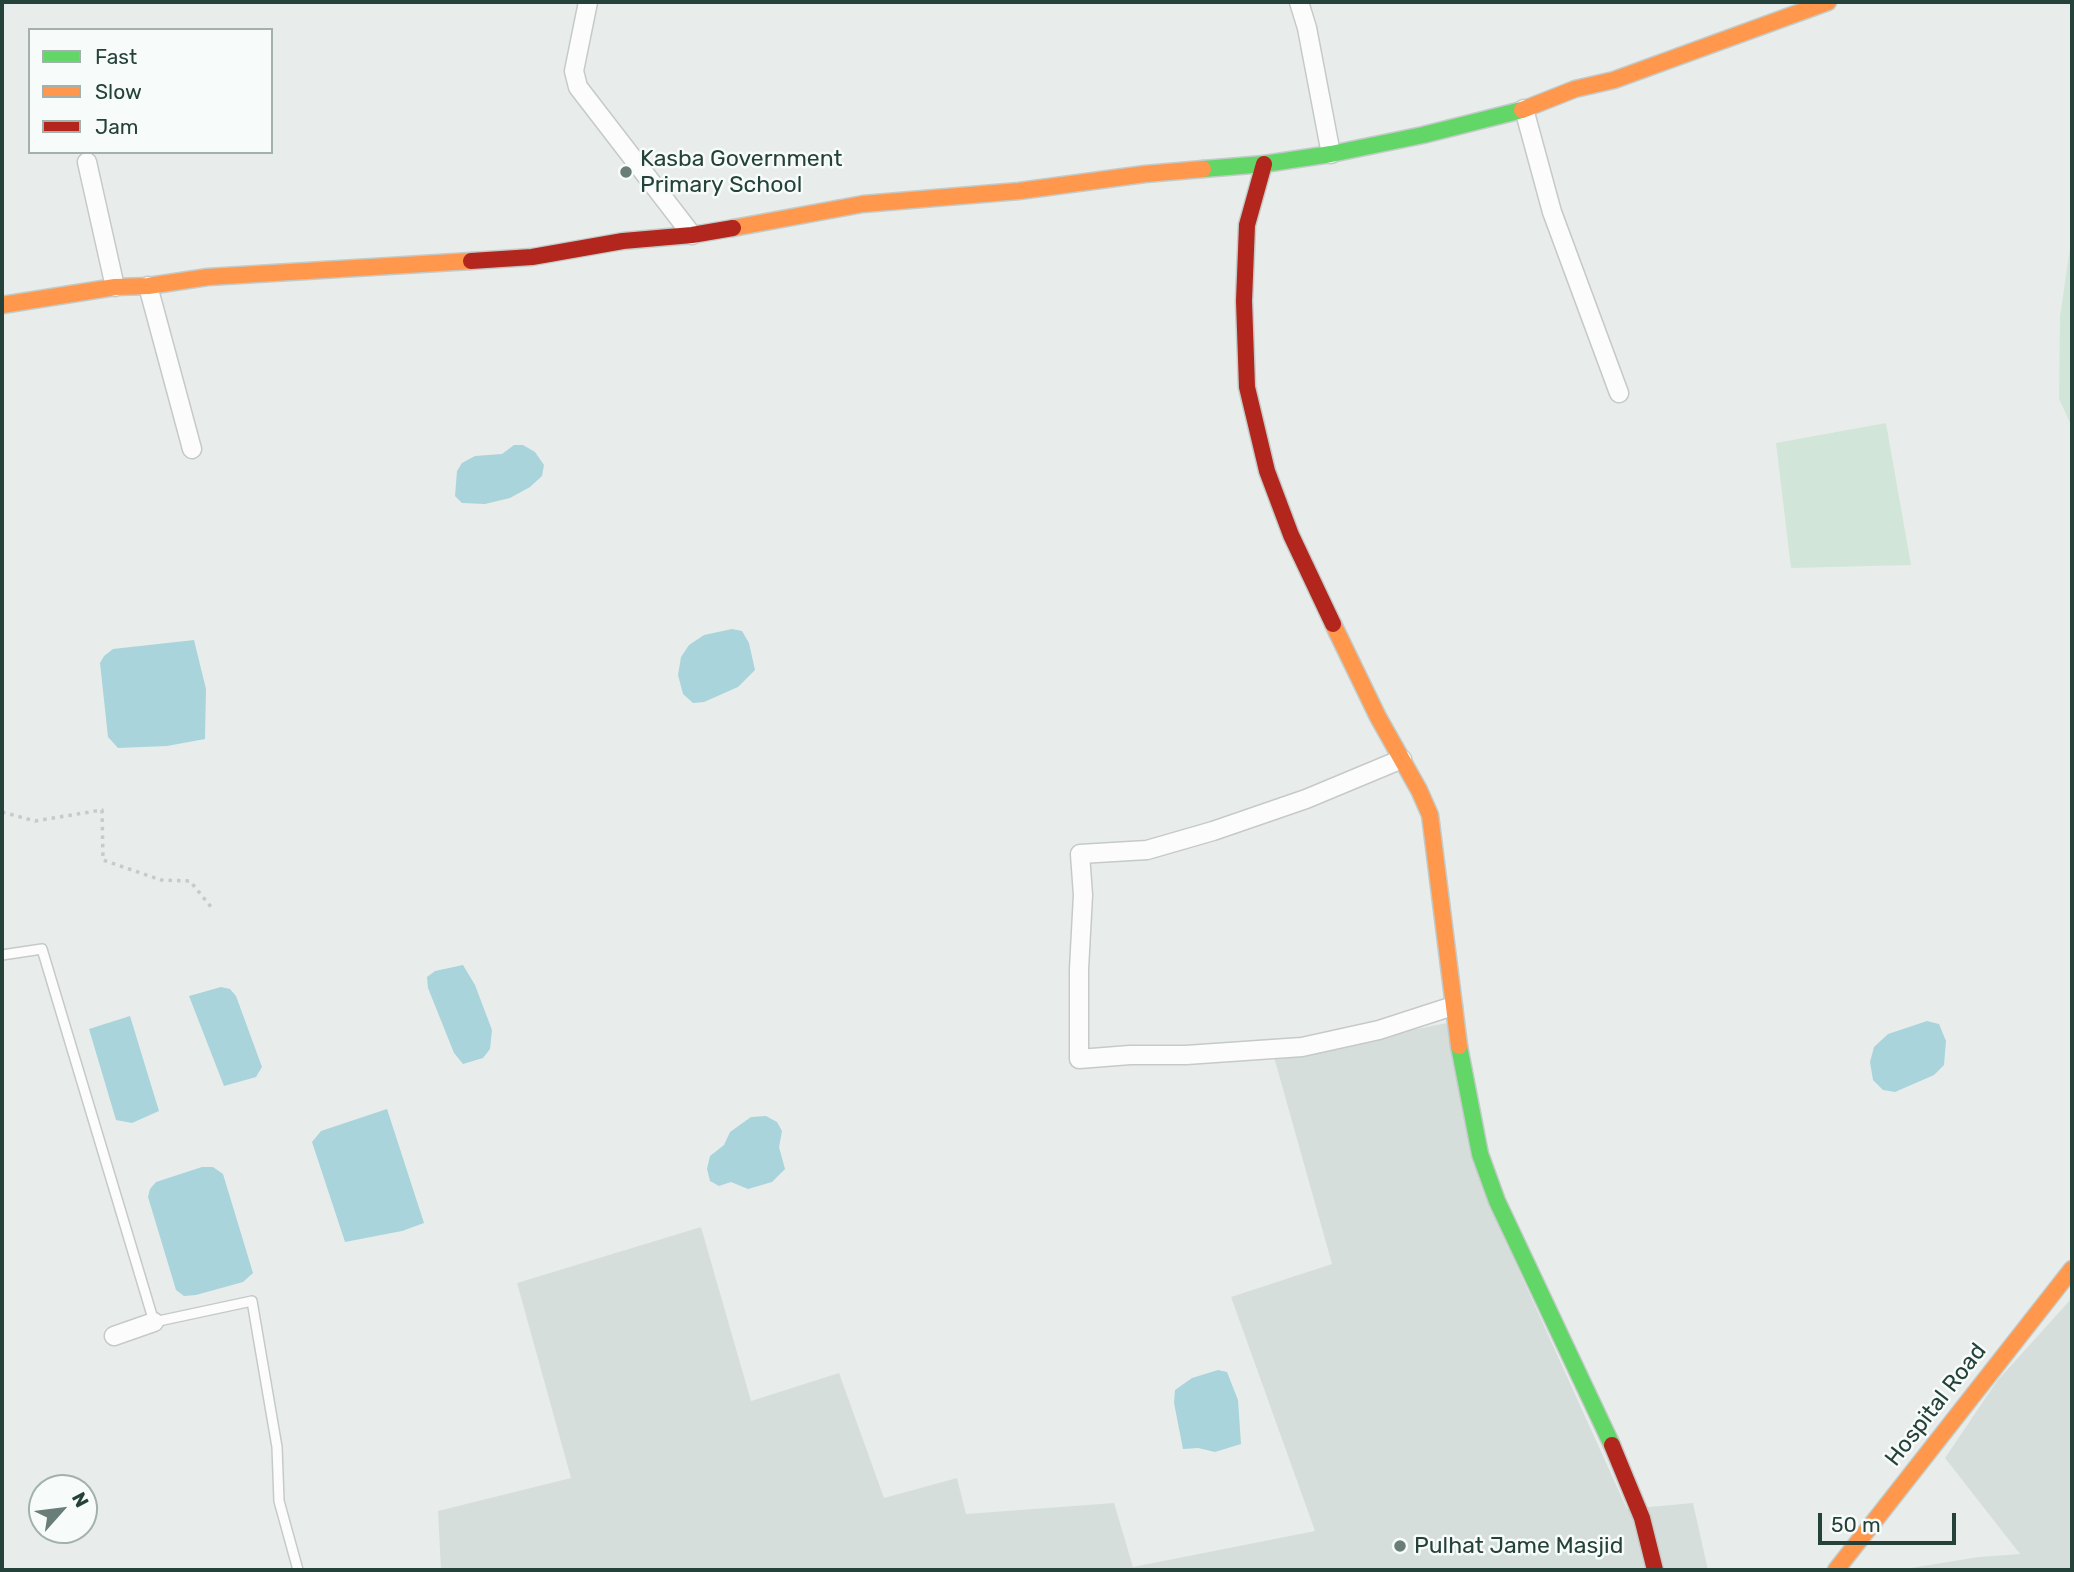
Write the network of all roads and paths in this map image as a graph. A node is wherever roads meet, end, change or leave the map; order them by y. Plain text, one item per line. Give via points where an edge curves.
1 (588, 2) edge
2 (1299, 2) edge
3 (1828, 2) edge
4 (1524, 108) junction
5 (1331, 154) junction
6 (87, 162) dead end
7 (1264, 164) junction
8 (692, 235) junction
9 (148, 286) junction
10 (115, 287) junction
11 (2, 305) edge
12 (1619, 393) dead end
13 (192, 449) dead end
14 (1402, 758) junction
15 (2, 812) edge
16 (211, 907) dead end
17 (2, 955) edge
18 (1453, 1006) junction
19 (2072, 1269) edge
20 (154, 1322) junction
21 (114, 1336) dead end
22 (298, 1570) edge
23 (1655, 1570) edge
24 (1836, 1570) edge

1 - 8 street via 574,71 578,88
2 - 5 street
3 - 4 street
4 - 5 street
4 - 12 street via 1552,212
5 - 7 street
6 - 10 street
7 - 8 street via 863,204
7 - 14 street via 1247,225 1247,387 1267,471 1291,535
8 - 9 street via 532,257 208,276
9 - 10 street
9 - 13 street
10 - 11 street
14 - 18 street via 1430,815
14 - 18 street via 1306,799 1213,831 1147,850 1080,854 1079,1059 1302,1047 1379,1030
15 - 16 path via 35,821 102,810 103,860 161,880 190,881
17 - 20 lane via 42,949
18 - 23 street via 1484,1166 1615,1452 1642,1518
19 - 24 street, Hospital Road
20 - 21 street
20 - 22 lane via 252,1301 277,1447 279,1501

